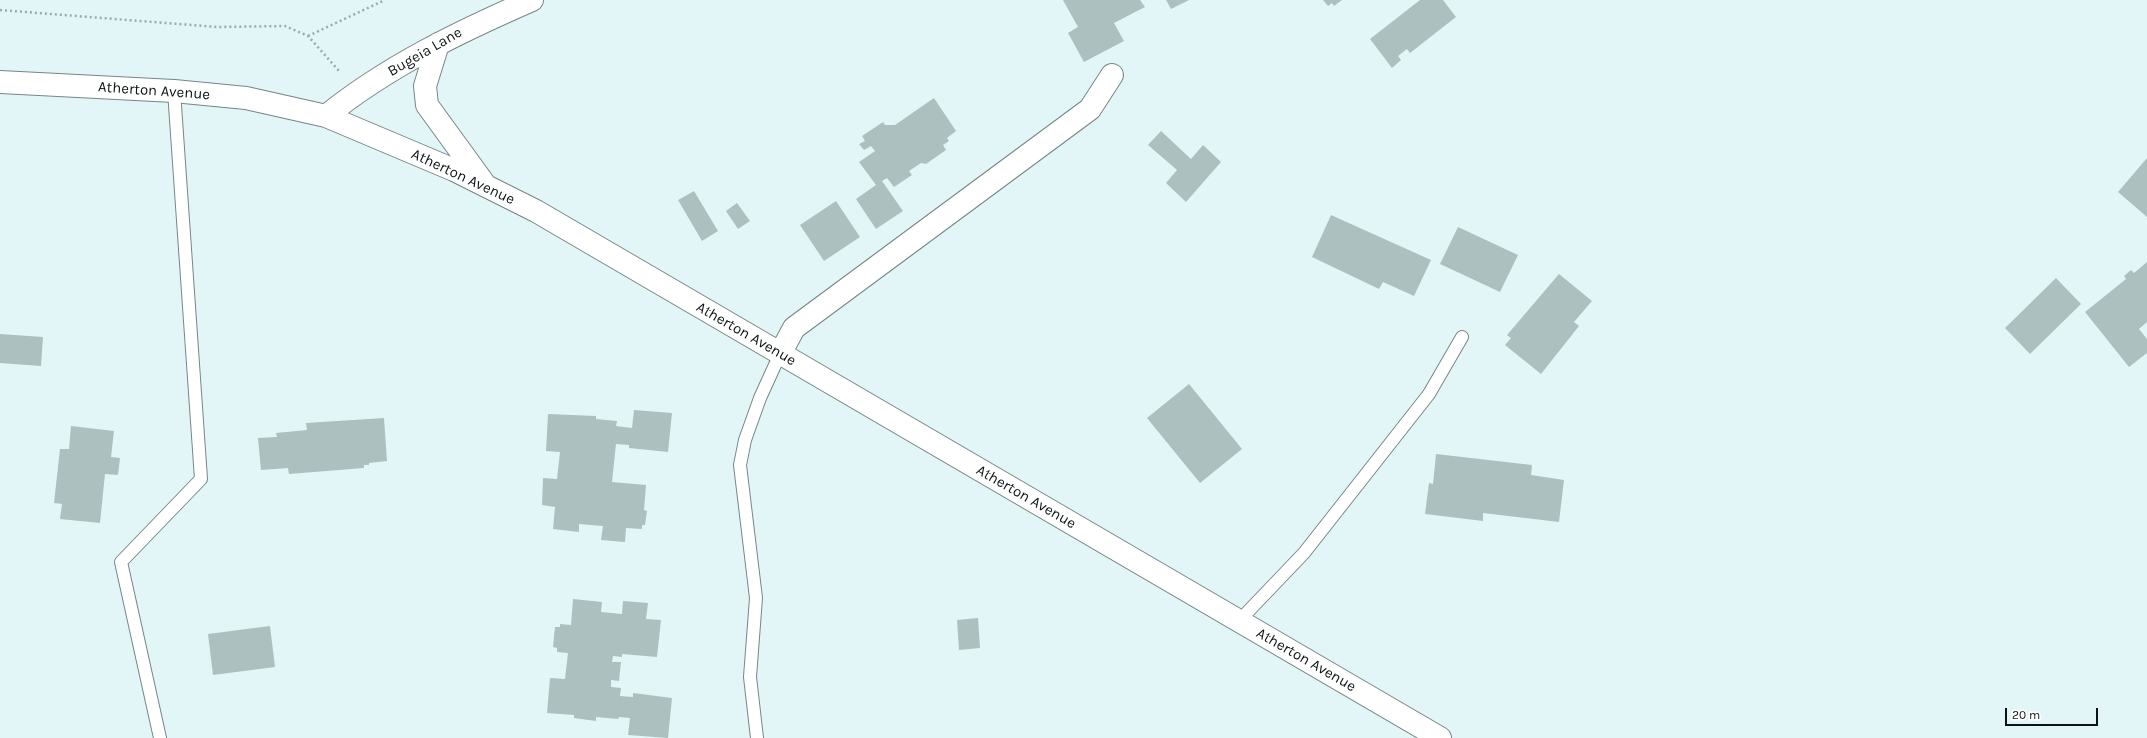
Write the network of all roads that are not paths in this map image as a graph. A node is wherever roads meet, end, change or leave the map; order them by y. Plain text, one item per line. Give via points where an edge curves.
1 (532, 0) edge
2 (438, 44) junction
3 (1112, 75) dead end
4 (0, 82) edge
5 (174, 91) junction
6 (326, 116) junction
7 (486, 186) junction
8 (1462, 337) dead end
9 (780, 354) junction
10 (1239, 621) junction
11 (160, 738) edge
12 (757, 738) edge
13 (1440, 738) edge

1 - 2 main road, Bugeia Lane via 460,31
2 - 6 main road, Bugeia Lane via 357,91
2 - 7 main road via 424,86 427,105
3 - 9 main road via 1090,109 794,328
4 - 5 main road, Atherton Avenue
5 - 6 main road, Atherton Avenue via 246,98
5 - 11 lane via 201,479 121,562
6 - 7 main road, Atherton Avenue
7 - 9 main road, Atherton Avenue via 536,211
8 - 10 lane via 1429,394 1304,553
9 - 10 main road, Atherton Avenue
9 - 12 lane via 760,398 745,440 740,465 756,598 750,677
10 - 13 main road, Atherton Avenue

